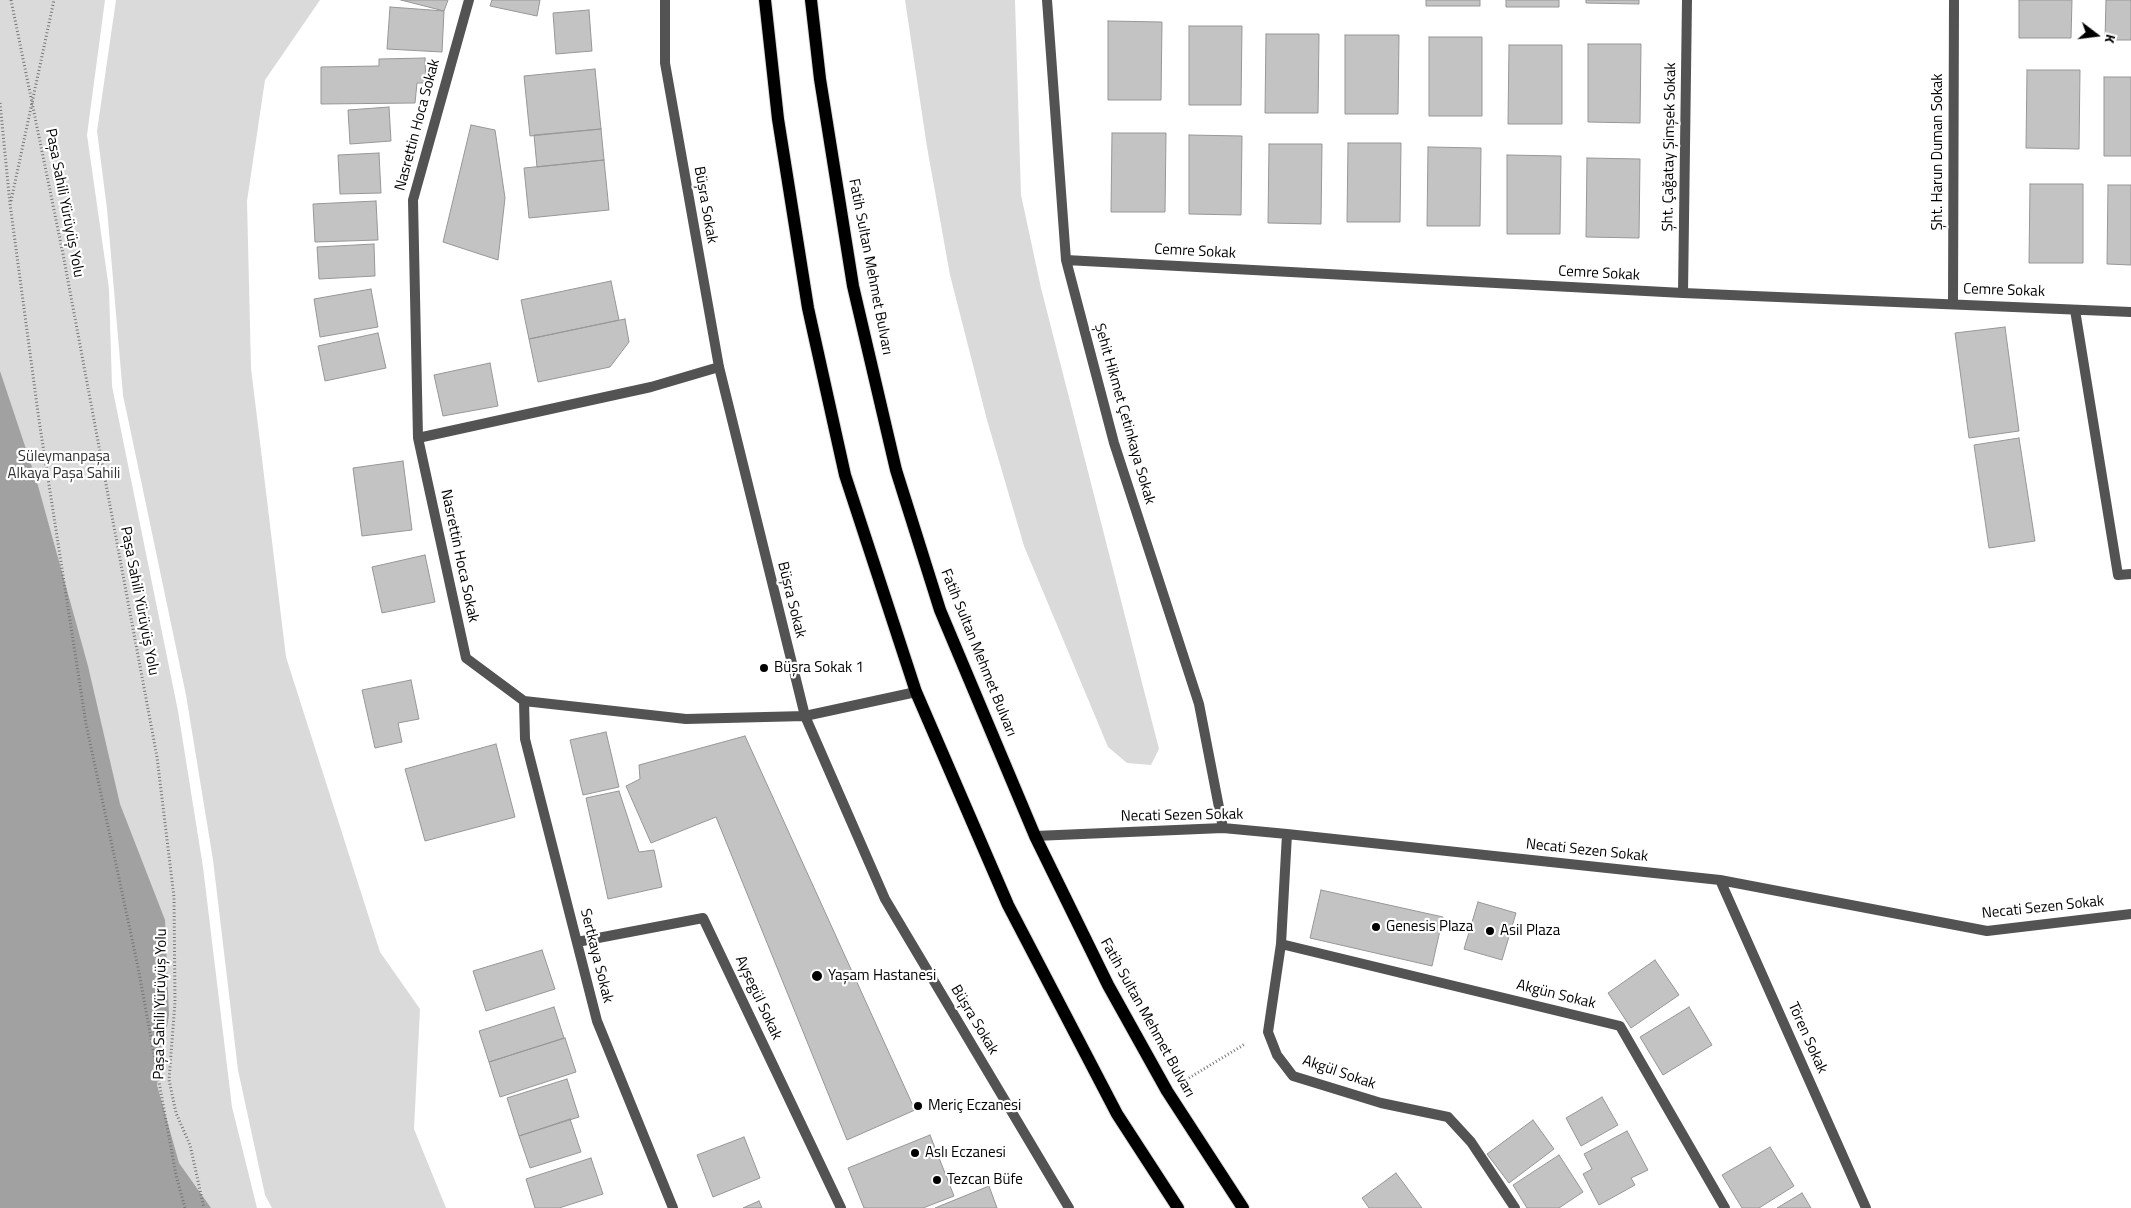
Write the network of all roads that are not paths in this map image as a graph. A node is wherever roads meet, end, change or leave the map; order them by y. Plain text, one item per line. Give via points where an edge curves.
1 (469, 0) edge
2 (665, 0) edge
3 (765, 0) edge
4 (811, 0) edge
5 (1047, 0) edge
6 (1687, 0) edge
7 (1954, 0) edge
8 (1066, 260) junction
9 (1684, 294) junction
10 (1953, 304) junction
11 (2075, 310) junction
12 (2131, 312) edge
13 (720, 367) junction
14 (418, 438) junction
15 (2131, 574) edge
16 (916, 692) junction
17 (524, 701) junction
18 (805, 716) junction
19 (1223, 828) junction
20 (1287, 834) junction
21 (1035, 836) junction
22 (1720, 880) junction
23 (2131, 914) edge
24 (577, 942) junction
25 (1281, 944) junction
26 (673, 1208) edge
27 (841, 1208) edge
28 (1069, 1208) edge
29 (1178, 1208) edge
30 (1243, 1208) edge
31 (1515, 1208) edge
32 (1725, 1208) edge
33 (1866, 1208) edge

1 - 14 street, Nasrettin Hoca Sokak via 413,200
2 - 13 street, Büşra Sokak via 664,63
3 - 16 main road via 778,119 810,317 845,475
4 - 21 main road, Fatih Sultan Mehmet Bulvarı via 820,78 854,286 896,470 940,610
5 - 8 street, Şehit Hikmet Çetinkaya Sokak
6 - 9 street, Şht. Çağatay Şimşek Sokak
7 - 10 street, Şht. Harun Duman Sokak
8 - 9 street, Cemre Sokak
8 - 19 street, Şehit Hikmet Çetinkaya Sokak via 1114,444 1199,704
9 - 10 street, Cemre Sokak
10 - 11 street, Cemre Sokak
11 - 12 street, Cemre Sokak
11 - 15 street via 2118,575
13 - 14 street via 651,387
13 - 18 street, Büşra Sokak
14 - 17 street, Nasrettin Hoca Sokak via 466,658
16 - 18 street
16 - 29 main road via 1013,914 1117,1114
17 - 18 street via 686,719
17 - 24 street, Sertkaya Sokak via 525,739
18 - 28 street, Büşra Sokak via 885,899
19 - 20 street, Necati Sezen Sokak
19 - 21 street, Necati Sezen Sokak
20 - 22 street, Necati Sezen Sokak
20 - 25 street, Akgül Sokak
21 - 30 main road, Fatih Sultan Mehmet Bulvarı via 1108,985 1167,1091
22 - 23 street, Necati Sezen Sokak via 1987,931
22 - 33 street, Tören Sokak
24 - 26 street, Sertkaya Sokak via 597,1021
24 - 27 street, Ayşegül Sokak via 703,918
25 - 31 street, Akgül Sokak via 1268,1032 1277,1055 1293,1076 1381,1103 1448,1117 1471,1142
25 - 32 street, Akgün Sokak via 1620,1026

